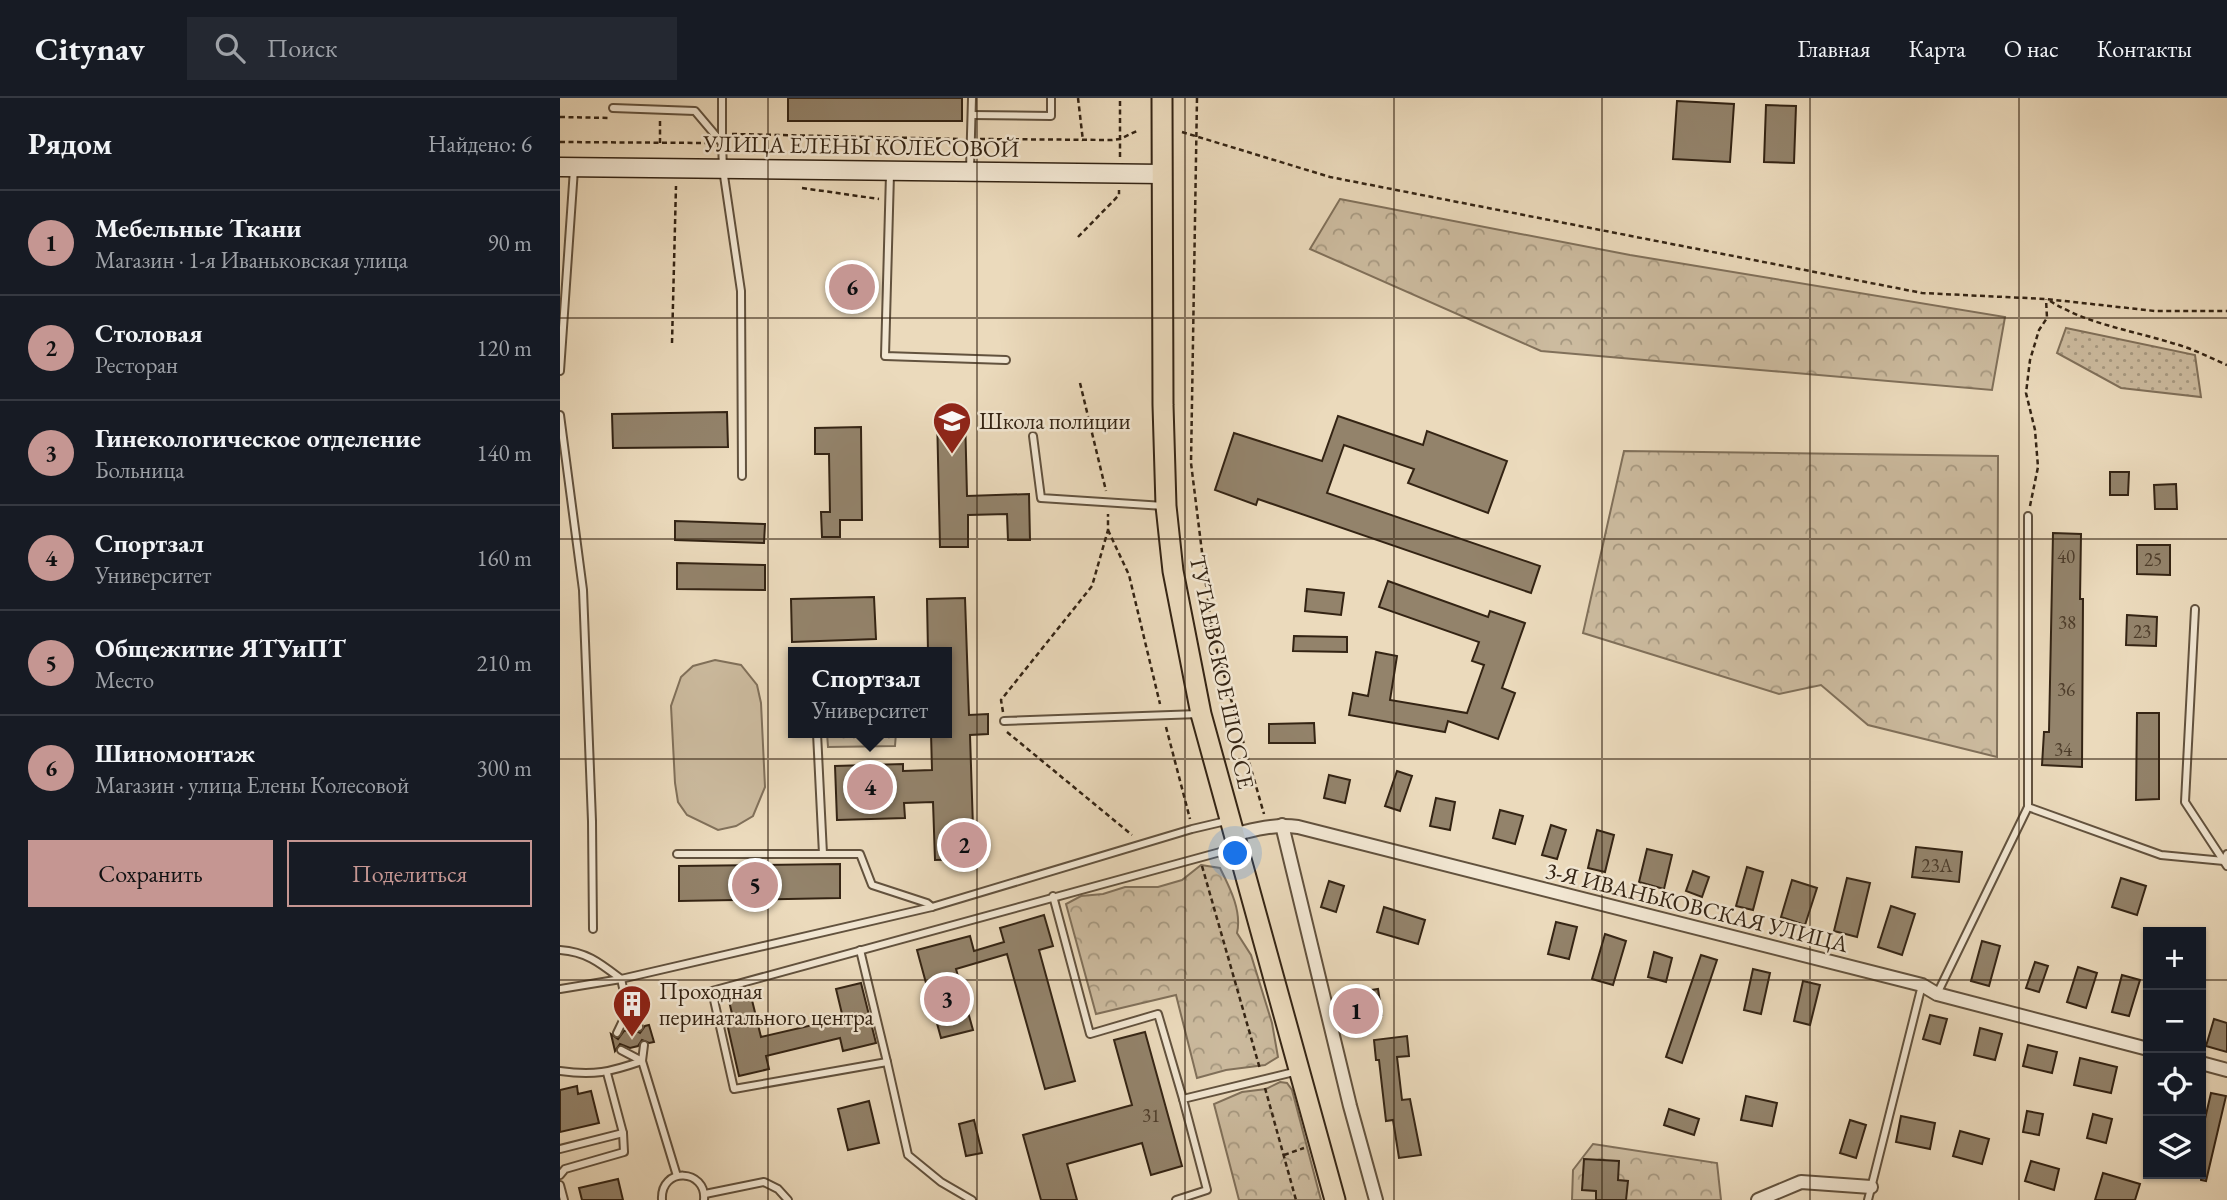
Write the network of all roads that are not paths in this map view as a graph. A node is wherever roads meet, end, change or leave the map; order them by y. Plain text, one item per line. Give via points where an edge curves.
1 (722, 98) edge
2 (972, 98) edge
3 (1051, 98) edge
4 (1161, 98) edge
5 (613, 108) dead end
6 (972, 115) junction
7 (722, 143) junction
8 (567, 167) edge
9 (723, 169) junction
10 (970, 172) junction
11 (890, 173) junction
12 (1162, 174) junction
13 (1006, 360) dead end
14 (560, 371) edge
15 (560, 415) edge
16 (1032, 436) dead end
17 (742, 476) dead end
18 (1166, 506) junction
19 (2028, 516) road end
20 (2195, 609) dead end
21 (1201, 714) junction
22 (1004, 721) road end
23 (817, 738) edge
24 (2028, 807) junction
25 (1282, 825) junction
26 (1233, 834) junction
27 (677, 855) dead end
28 (822, 855) junction
29 (2226, 860) edge
30 (1053, 896) junction
31 (932, 907) junction
32 (593, 929) dead end
33 (560, 950) edge
34 (860, 950) junction
35 (621, 979) junction
36 (1922, 985) junction
37 (560, 989) edge
38 (1937, 993) junction
39 (628, 1010) junction
40 (639, 1027) dead end
41 (617, 1032) dead end
42 (644, 1045) dead end
43 (2143, 1048) edge
44 (621, 1050) dead end
45 (642, 1061) junction
46 (887, 1062) junction
47 (2206, 1064) edge
48 (1300, 1070) junction
49 (2227, 1070) edge
50 (560, 1071) edge
51 (607, 1073) junction
52 (1183, 1099) junction
53 (623, 1133) junction
54 (560, 1149) edge
55 (560, 1175) edge
56 (677, 1175) junction
57 (560, 1185) edge
58 (1869, 1193) edge
59 (705, 1197) edge
60 (564, 1200) edge
61 (662, 1200) edge
62 (788, 1200) edge
63 (972, 1200) edge
64 (1176, 1200) edge
65 (1335, 1200) edge
66 (1376, 1200) edge
67 (1758, 1200) edge

1 - 7 lane
2 - 6 lane
3 - 6 lane via 1051,116
4 - 12 main road, ТУТАЕВСКОЕ ШОССЕ
5 - 7 lane via 695,111
6 - 10 lane
7 - 9 lane
8 - 9 street, УЛИЦА ЕЛЕНЫ КОЛЕСОВОЙ
8 - 14 lane
9 - 11 street, УЛИЦА ЕЛЕНЫ КОЛЕСОВОЙ
9 - 17 lane via 741,291
10 - 11 street, УЛИЦА ЕЛЕНЫ КОЛЕСОВОЙ
10 - 12 street, УЛИЦА ЕЛЕНЫ КОЛЕСОВОЙ
11 - 13 lane via 885,356
12 - 18 main road, ТУТАЕВСКОЕ ШОССЕ
15 - 32 lane via 583,590
16 - 18 lane via 1041,498
18 - 21 main road, ТУТАЕВСКОЕ ШОССЕ via 1173,571
19 - 24 lane
20 - 29 lane via 2185,802
21 - 22 lane
21 - 26 main road, ТУТАЕВСКОЕ ШОССЕ
23 - 28 lane
24 - 29 lane via 2161,855
24 - 38 lane
25 - 26 street, 3-Я ИВАНЬКОВСКАЯ УЛИЦА
25 - 36 street, 3-Я ИВАНЬКОВСКАЯ УЛИЦА
25 - 66 street
26 - 30 lane via 1200,858
26 - 31 lane via 1192,829
26 - 48 main road, ТУТАЕВСКОЕ ШОССЕ
27 - 28 lane
28 - 31 lane via 860,855 872,885
30 - 34 lane
30 - 52 lane via 1090,1034 1158,1014
31 - 35 lane
33 - 35 lane via 578,951
34 - 46 lane
34 - 46 lane via 712,991 734,1089
35 - 37 lane
35 - 39 lane
36 - 38 street, 3-Я ИВАНЬКОВСКАЯ УЛИЦА
36 - 58 lane
38 - 43 street, 3-Я ИВАНЬКОВСКАЯ УЛИЦА
39 - 40 lane
39 - 41 lane
42 - 45 lane
44 - 45 lane
45 - 51 lane
45 - 56 lane
46 - 63 lane via 908,1155
47 - 49 street
48 - 52 lane
48 - 65 main road, ТУТАЕВСКОЕ ШОССЕ
50 - 51 lane
51 - 53 lane
52 - 64 lane via 1207,1190
53 - 54 lane
53 - 55 lane via 624,1152 565,1169
56 - 59 lane via 698,1181
56 - 61 lane via 666,1182
57 - 60 lane
58 - 67 street via 1801,1182
59 - 62 lane via 764,1182

